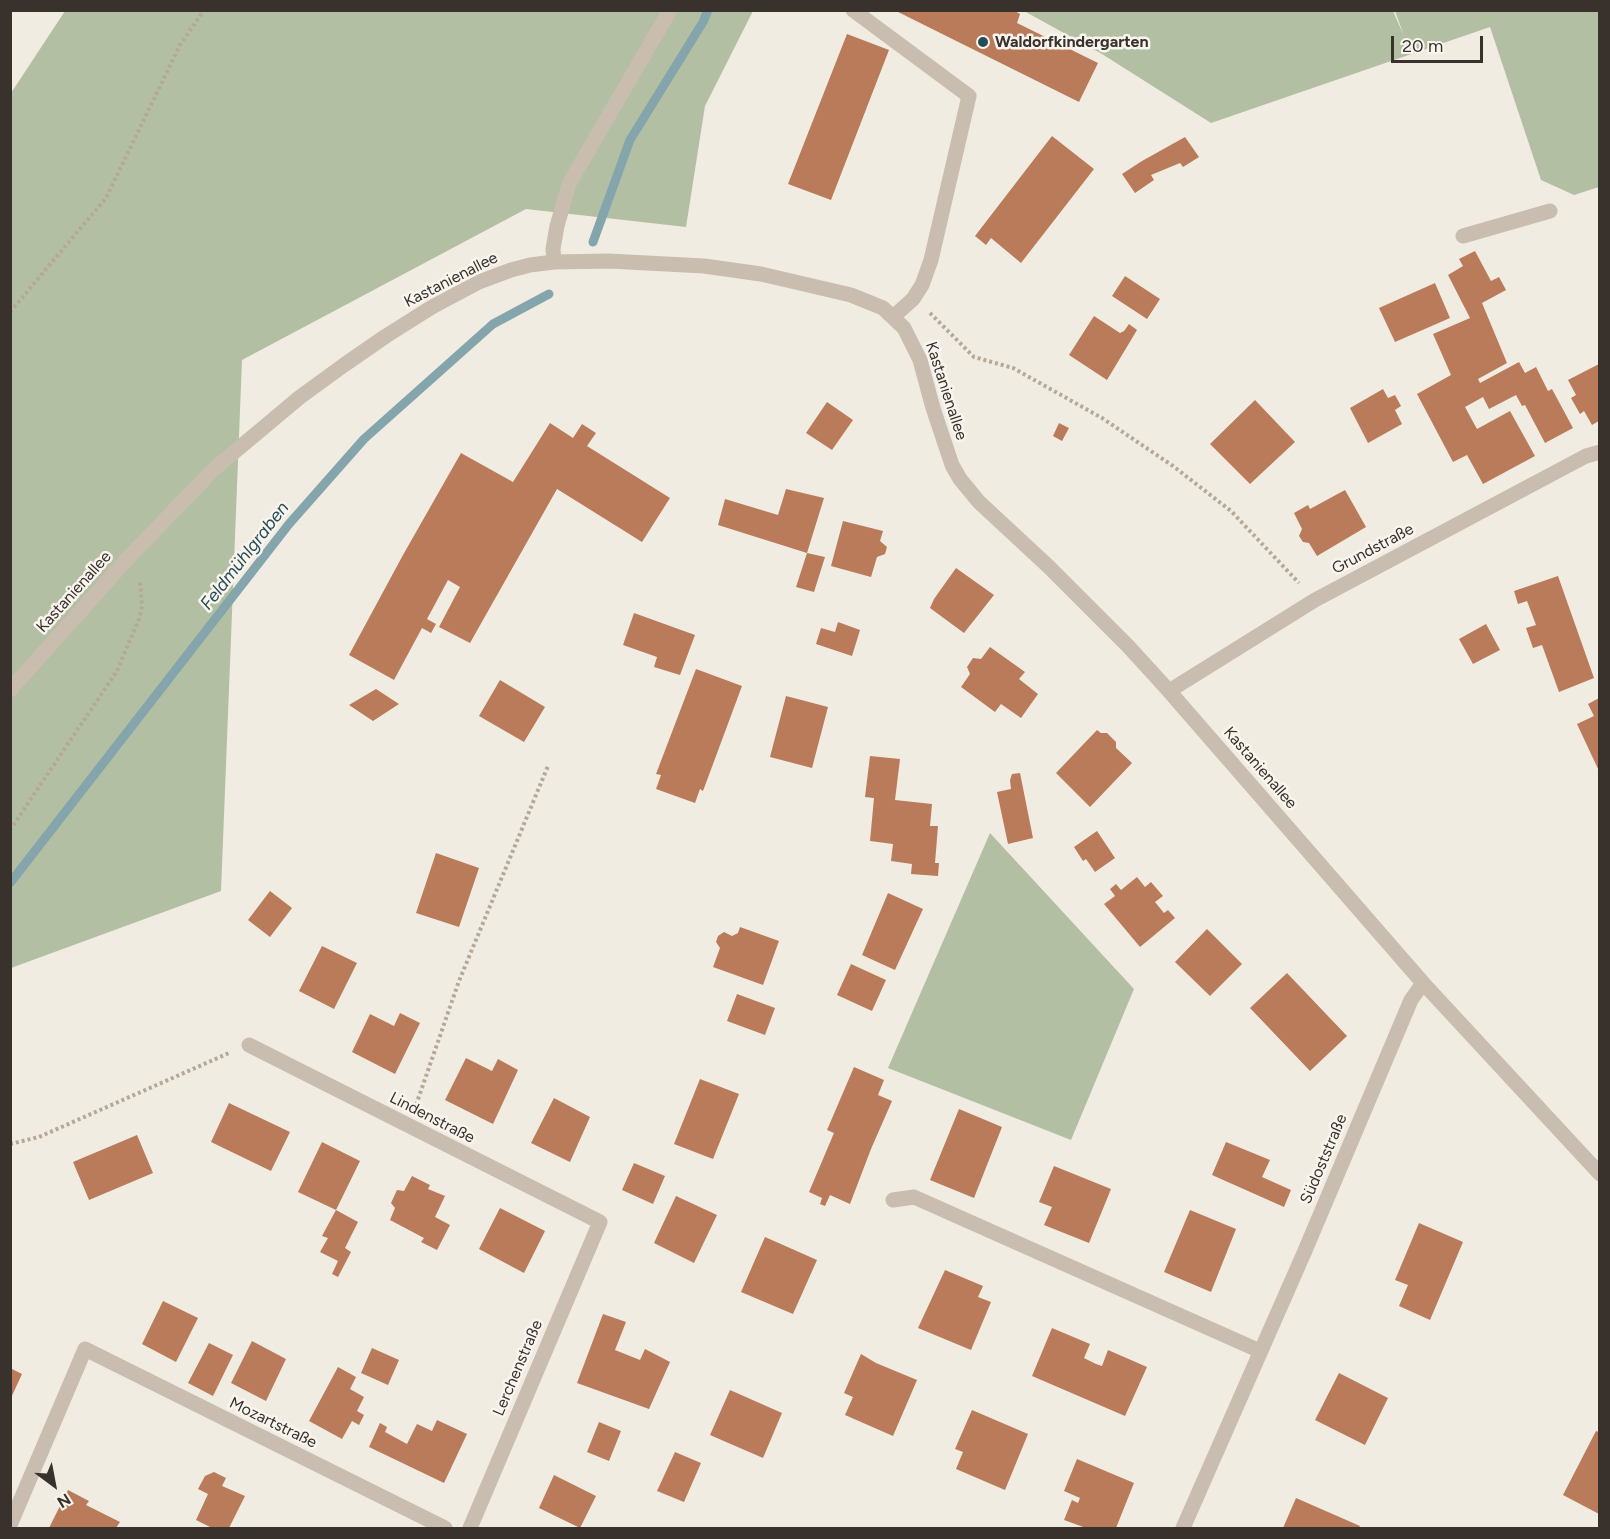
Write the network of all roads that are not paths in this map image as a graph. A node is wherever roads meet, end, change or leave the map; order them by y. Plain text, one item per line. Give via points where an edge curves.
1 (670, 10) edge
2 (853, 10) edge
3 (1550, 211) dead end
4 (1463, 236) dead end
5 (554, 262) junction
6 (893, 317) junction
7 (1599, 452) edge
8 (10, 690) edge
9 (1169, 691) junction
10 (1423, 983) junction
11 (249, 1045) road end
12 (1599, 1174) edge
13 (893, 1200) dead end
14 (600, 1222) joint
15 (1260, 1351) junction
16 (10, 1525) edge
17 (445, 1528) edge
18 (470, 1528) edge
19 (1183, 1528) edge

1 - 5 street via 568,184 557,226
2 - 6 street via 969,96 931,260 913,299
3 - 4 street
5 - 6 street, Kastanienallee via 704,266 776,276 851,295 883,308
5 - 8 street, Kastanienallee via 511,270 479,282 432,307 300,397 214,469
6 - 9 street, Kastanienallee via 904,328 920,360 944,444 960,479
7 - 9 street, Grundstraße via 1315,600
9 - 10 street, Kastanienallee
10 - 12 street, Kastanienallee
10 - 15 street, Südoststraße via 1411,1000
11 - 14 street, Lindenstraße
13 - 15 street via 914,1197
14 - 18 street, Lerchenstraße
15 - 19 street, Südoststraße
16 - 17 street, Mozartstraße via 85,1349

